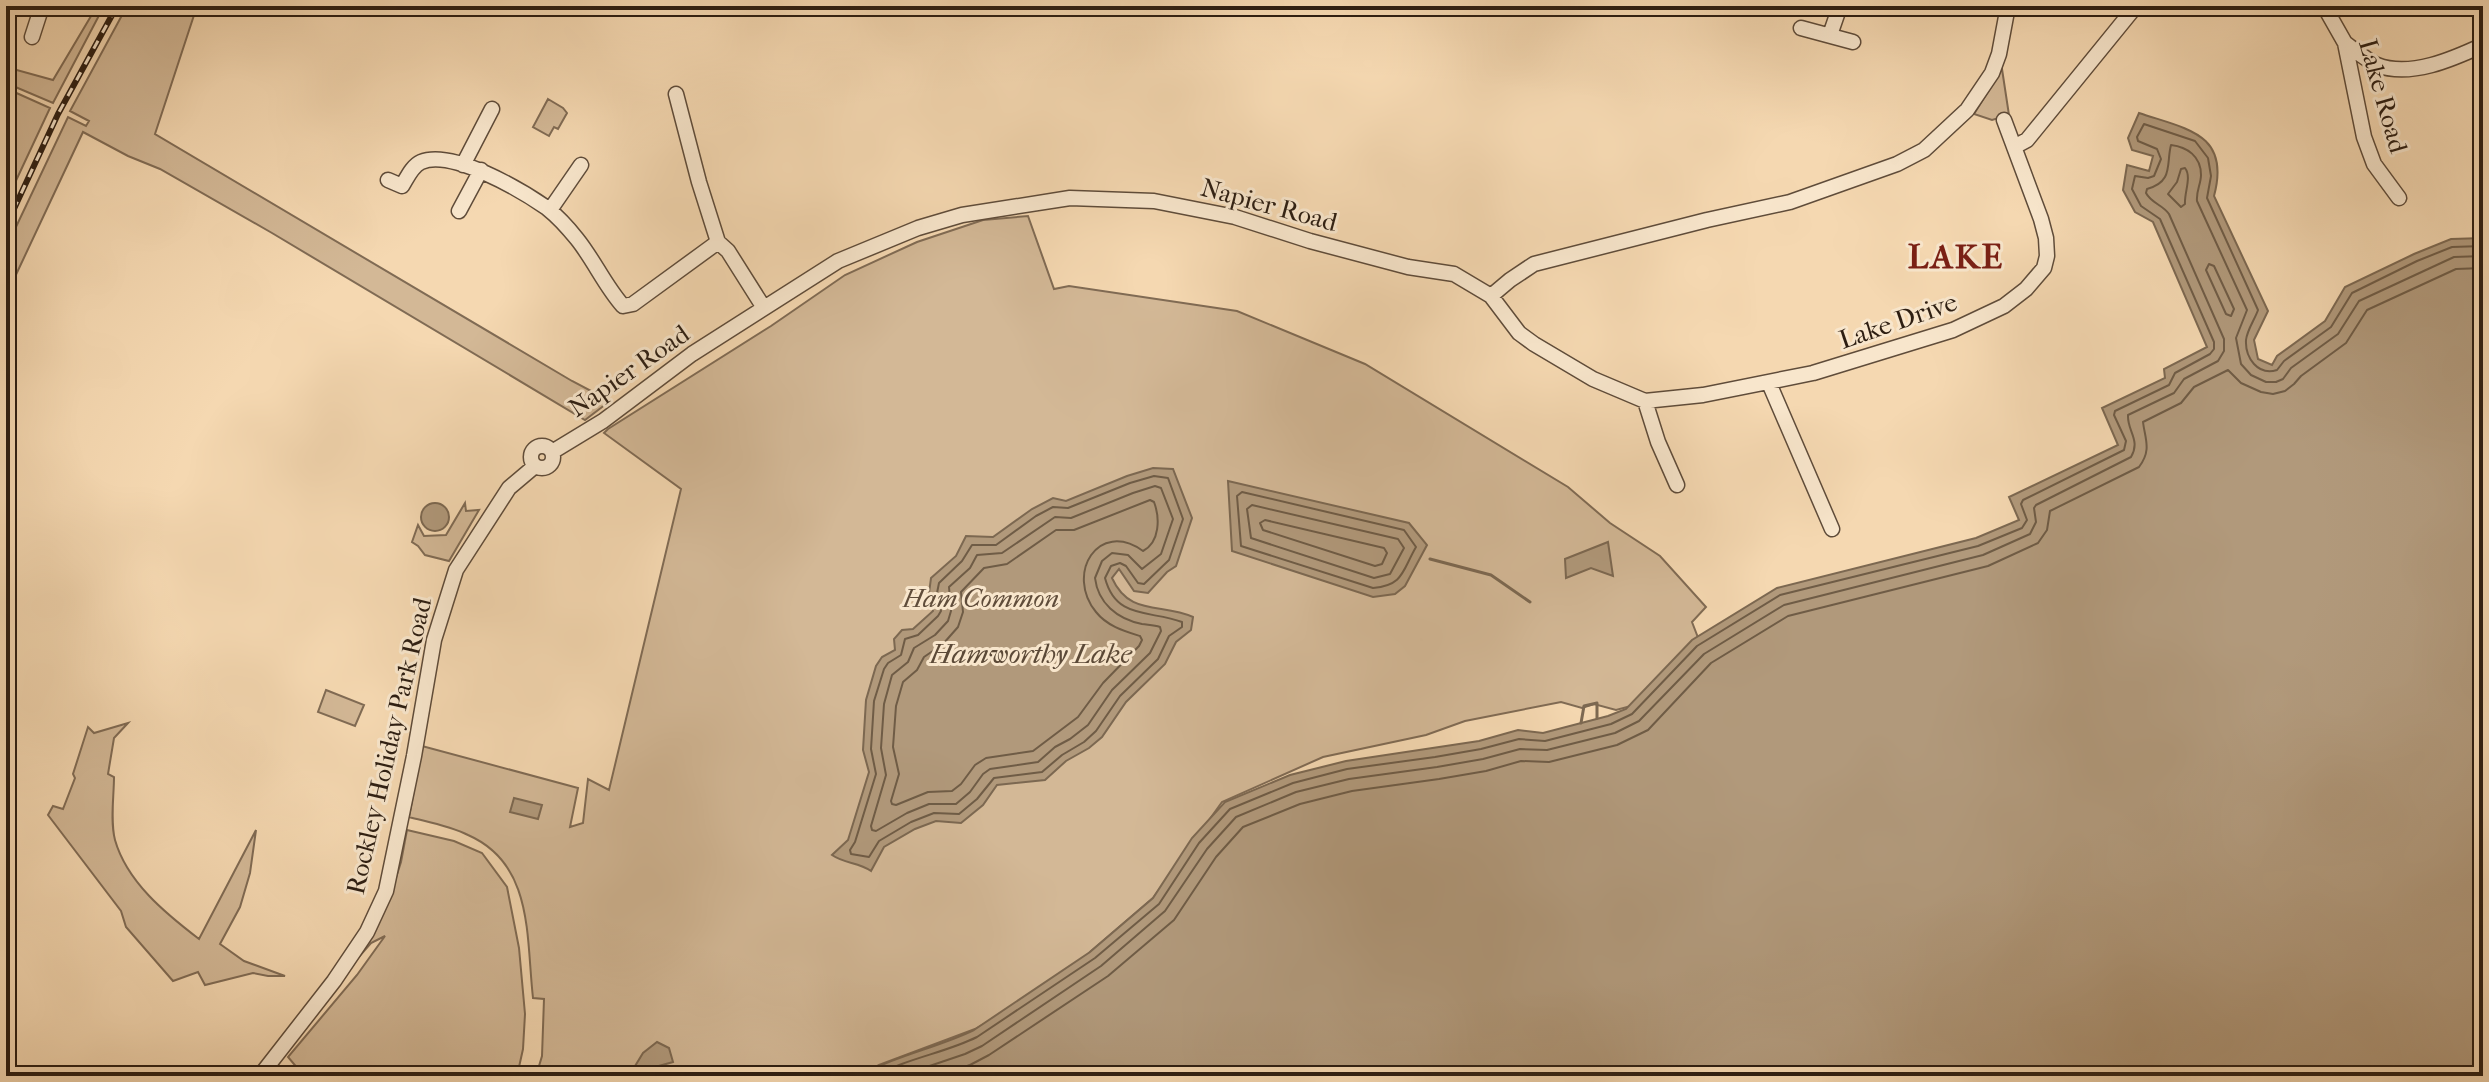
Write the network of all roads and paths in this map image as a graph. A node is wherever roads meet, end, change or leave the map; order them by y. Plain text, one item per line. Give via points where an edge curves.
1 (42, 6) edge
2 (1840, 6) edge
3 (2008, 6) edge
4 (2136, 6) edge
5 (2324, 6) edge
6 (1801, 28) dead end
7 (1830, 35) junction
8 (32, 37) dead end
9 (1853, 42) dead end
10 (2345, 43) junction
11 (2483, 45) edge
12 (676, 94) dead end
13 (492, 109) dead end
14 (2004, 120) dead end
15 (2014, 147) junction
16 (463, 165) junction
17 (581, 165) dead end
18 (481, 170) junction
19 (388, 180) dead end
20 (2399, 198) dead end
21 (550, 210) junction
22 (459, 211) dead end
23 (718, 242) junction
24 (1491, 296) junction
25 (764, 308) junction
26 (1769, 383) junction
27 (1645, 401) junction
28 (535, 466) joint
29 (1677, 485) dead end
30 (1832, 529) dead end
31 (260, 1076) edge

1 - 8 street
2 - 7 street
3 - 24 street via 1996,64 1980,93 1924,150 1790,202 1534,264
4 - 15 street via 2027,140
5 - 10 street, Lake Road
6 - 7 street
7 - 9 street
10 - 11 street via 2378,65 2413,69 2450,61
10 - 20 street, Lake Road via 2364,137 2374,164
12 - 23 street
13 - 16 street
14 - 15 street, Lake Drive
15 - 26 street, Lake Drive via 2046,247 2044,268 2026,289 2004,306 1953,330 1840,367
16 - 18 street
16 - 19 street via 426,160 416,164 402,186
17 - 21 street
18 - 21 street
18 - 22 street
21 - 23 street via 623,306
23 - 25 street
24 - 25 street, Napier Road via 1454,274 1408,267 1235,217 1154,201 1070,198 962,215 918,228 838,261
24 - 27 street, Lake Drive via 1534,344 1593,379
25 - 28 street, Napier Road via 552,452 549,466
26 - 27 street, Lake Drive
26 - 30 street
27 - 29 street
28 - 31 street, Rockley Holiday Park Road via 509,488 456,570 434,640 386,891 367,932 334,981

